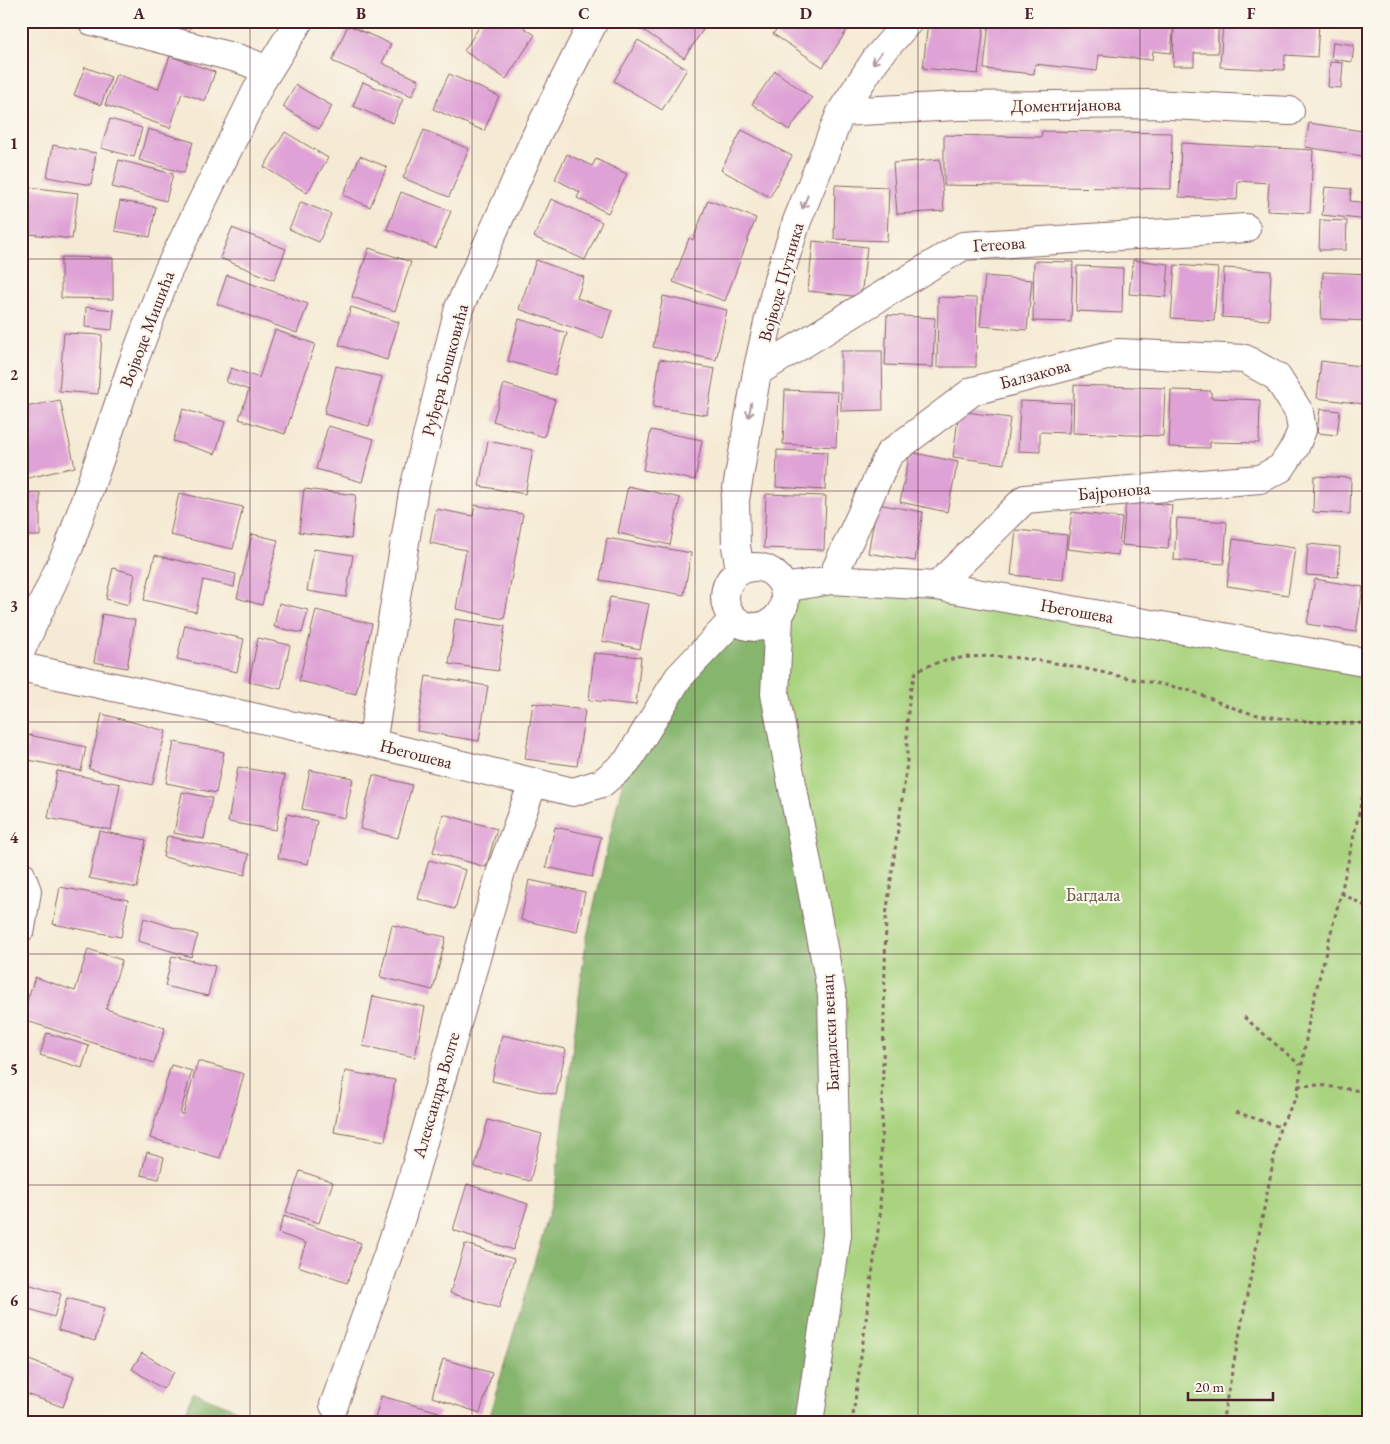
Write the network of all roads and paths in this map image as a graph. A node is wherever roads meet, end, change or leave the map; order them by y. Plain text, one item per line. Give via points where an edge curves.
1 (92, 21) edge
2 (299, 21) edge
3 (594, 21) edge
4 (910, 21) edge
5 (268, 70) junction
6 (1290, 111) dead end
7 (841, 112) junction
8 (1246, 228) dead end
9 (757, 372) junction
10 (1302, 430) joint
11 (740, 570) junction
12 (831, 580) junction
13 (937, 586) junction
14 (784, 588) junction
15 (779, 617) junction
16 (734, 619) junction
17 (21, 650) edge
18 (1369, 662) edge
19 (21, 667) edge
20 (1369, 723) edge
21 (372, 743) junction
22 (1369, 768) edge
23 (533, 783) junction
24 (21, 875) edge
25 (1342, 893) junction
26 (1369, 908) edge
27 (21, 928) edge
28 (1244, 1017) dead end
29 (1301, 1066) junction
30 (1298, 1086) junction
31 (1369, 1092) edge
32 (1236, 1112) dead end
33 (1280, 1127) junction
34 (334, 1405) dead end
35 (808, 1423) edge
36 (852, 1423) edge
37 (1222, 1423) edge

1 - 5 street via 240,59
2 - 5 street, Војводе Мишића
3 - 21 street, Руђера Бошковића via 537,134 459,308 413,493
4 -> 7 street, Војводе Путника via 876,59
5 - 17 street, Војводе Мишића via 234,132 167,273 69,547
6 - 7 street, Доментијанова via 1151,104 957,106
7 -> 9 street, Војводе Путника via 776,283
8 - 9 street, Гетеова via 963,246
9 -> 11 street, Војводе Путника via 735,500
10 - 12 street, Балзакова via 1299,412 1277,377 1245,359 1118,353 973,391 889,454
10 - 13 street, Бајронова via 1280,468 1260,479 1025,499
11 - 14 street via 763,568 780,579
11 - 16 street via 726,591 725,602
12 - 13 street, Његошева
12 - 14 street, Његошева
13 - 18 street, Његошева
14 - 15 street via 784,608
15 - 16 street via 762,627 742,625
15 - 35 street, Багдалски венац via 775,694 832,996 837,1236
16 - 23 street, Његошева via 678,678 628,762 602,783 573,792
19 - 21 street, Његошева
20 - 36 path via 1332,724 1257,715 1189,691 1044,660 953,659 928,665 916,672 910,691 907,763 886,916 880,1216
21 - 23 street, Његошева
22 - 25 path
23 - 34 street, Александра Волте via 500,877 401,1218
24 - 27 street via 27,891
25 - 26 path
25 - 29 path via 1310,1014
28 - 29 path
29 - 30 path
30 - 31 path via 1318,1085
30 - 33 path via 1297,1096
32 - 33 path
33 - 37 path

